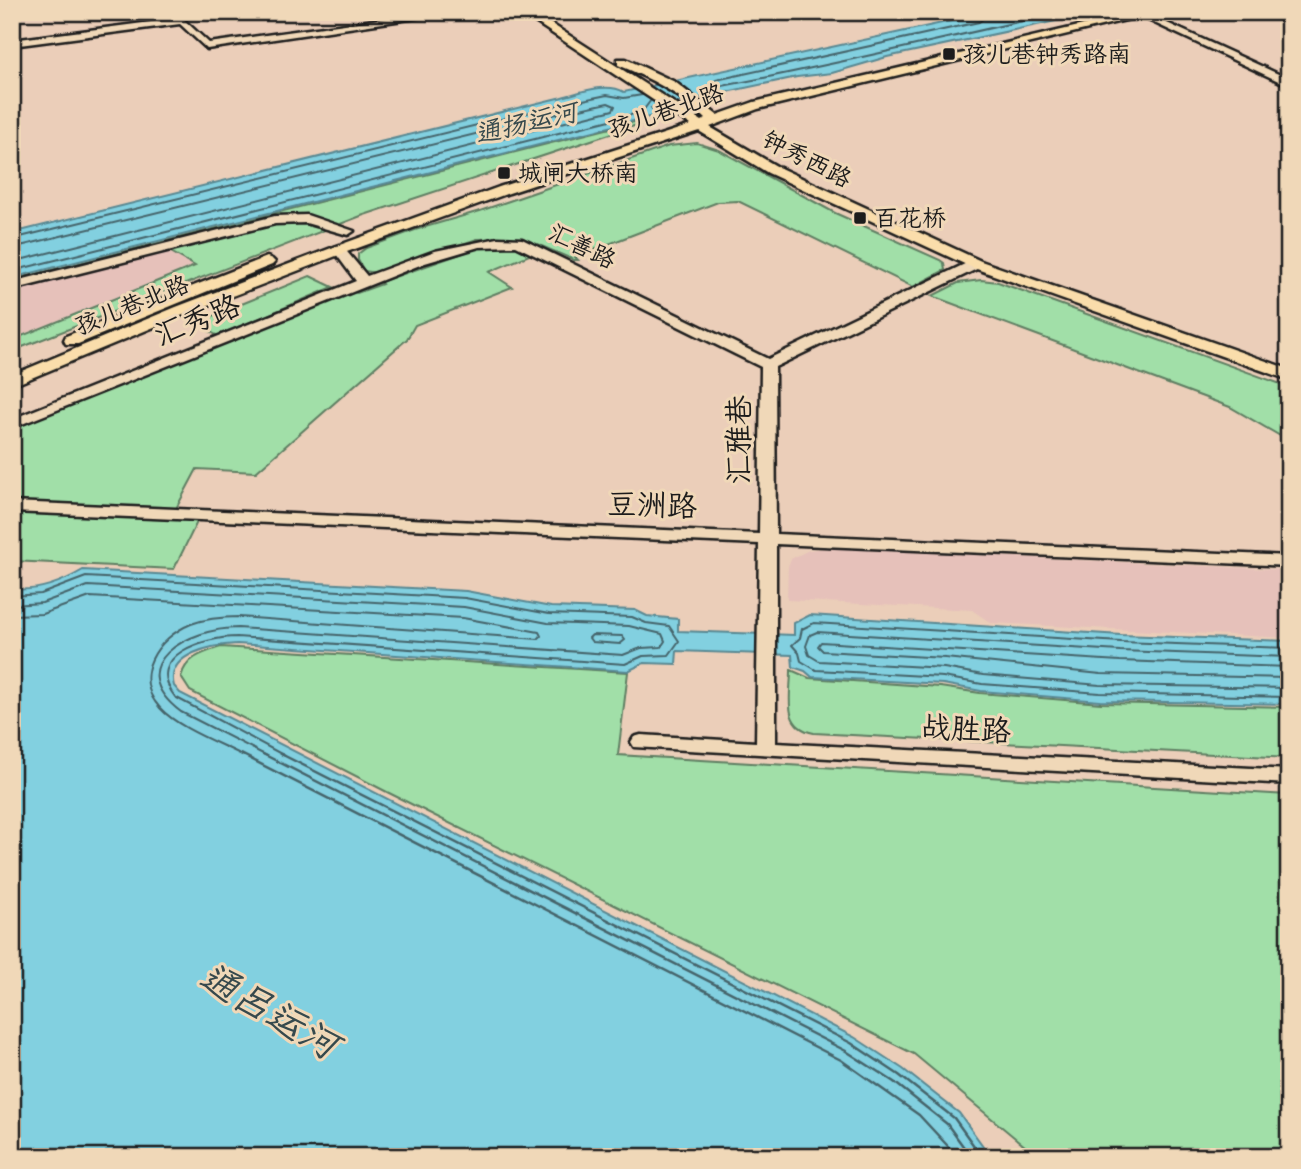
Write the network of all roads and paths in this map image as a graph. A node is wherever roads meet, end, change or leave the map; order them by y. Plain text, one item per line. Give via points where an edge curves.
1 (453, 12) edge
2 (525, 12) edge
3 (543, 12) edge
4 (1154, 12) edge
5 (1137, 13) edge
6 (12, 43) edge
7 (608, 60) junction
8 (1289, 83) edge
9 (650, 86) junction
10 (675, 103) junction
11 (688, 117) junction
12 (707, 118) junction
13 (663, 123) junction
14 (348, 231) junction
15 (339, 250) junction
16 (976, 264) junction
17 (365, 282) junction
18 (12, 286) edge
19 (1289, 364) edge
20 (12, 365) edge
21 (768, 365) junction
22 (1289, 375) edge
23 (12, 380) edge
24 (12, 424) edge
25 (12, 507) edge
26 (766, 538) junction
27 (1289, 561) edge
28 (641, 742) dead end
29 (766, 748) junction
30 (1289, 777) edge

1 - 6 street via 207,46 182,21
2 - 7 main road
3 - 7 main road
4 - 5 main road, 孩儿巷北路
5 - 8 street
5 - 12 main road, 孩儿巷北路
7 - 9 main road
7 - 9 main road
9 - 10 main road
9 - 10 main road, 钟秀西路
10 - 11 main road, 钟秀西路
10 - 12 main road
10 - 13 main road
11 - 12 main road, 钟秀西路
11 - 13 main road, 孩儿巷北路
12 - 15 main road, 孩儿巷北路
12 - 16 main road, 钟秀西路 via 773,170
12 - 19 main road, 钟秀西路 via 782,161 956,245
13 - 14 main road, 孩儿巷北路
14 - 18 street via 307,219 275,220
14 - 20 main road, 孩儿巷北路
15 - 17 street
15 - 23 main road, 孩儿巷北路
16 - 21 street, 汇雅巷
16 - 22 main road, 钟秀西路
17 - 21 street, 汇善路 via 466,246 518,242
17 - 24 street, 汇秀路
21 - 26 street, 汇雅巷
25 - 26 street, 豆洲路
26 - 27 street, 豆洲路
26 - 29 street, 汇雅巷
28 - 29 street, 战胜路
29 - 30 street, 战胜路

